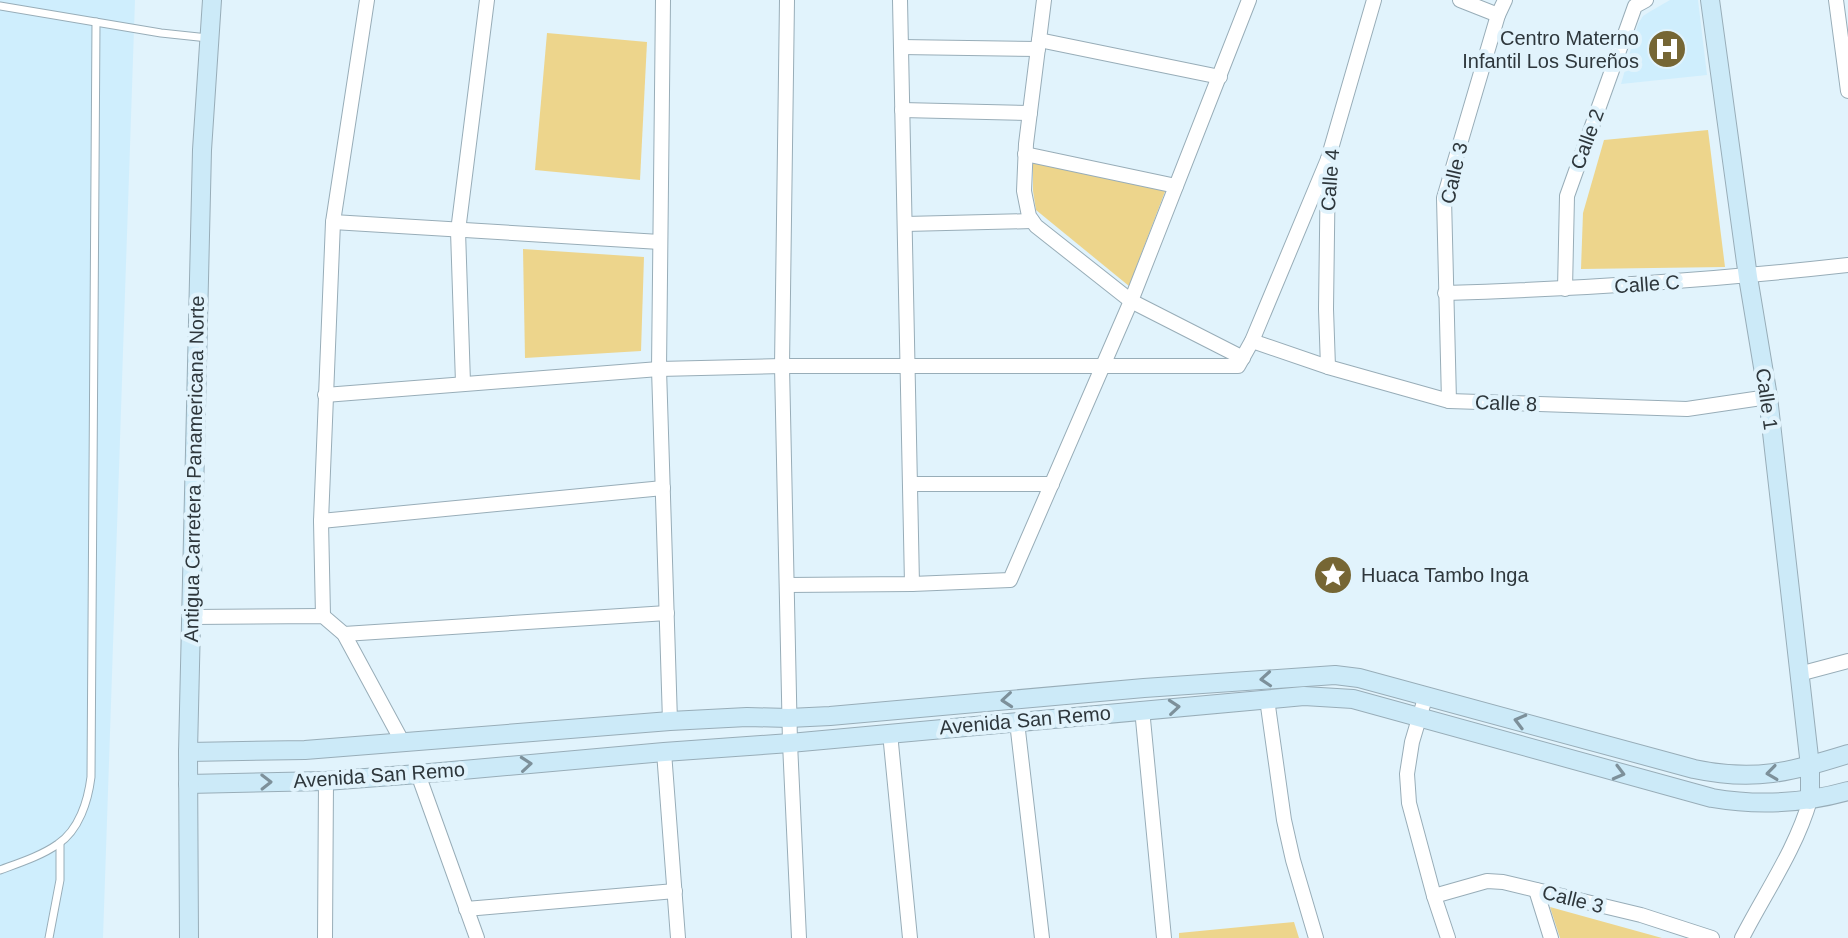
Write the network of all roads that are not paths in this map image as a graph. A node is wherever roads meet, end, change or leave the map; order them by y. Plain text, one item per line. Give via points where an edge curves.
1 (212, 0) edge
2 (367, 0) edge
3 (487, 0) edge
4 (663, 0) edge
5 (787, 0) edge
6 (900, 0) edge
7 (1044, 0) edge
8 (1249, 0) edge
9 (1374, 0) edge
10 (1460, 0) edge
11 (1505, 0) edge
12 (1646, 0) edge
13 (1710, 0) edge
14 (1836, 0) edge
15 (0, 6) edge
16 (1498, 15) junction
17 (96, 22) junction
18 (208, 38) junction
19 (1039, 44) junction
20 (901, 47) junction
21 (1220, 77) junction
22 (1848, 91) edge
23 (902, 110) junction
24 (1030, 113) junction
25 (1025, 154) junction
26 (1328, 159) junction
27 (1176, 186) junction
28 (1032, 221) junction
29 (333, 222) junction
30 (905, 224) junction
31 (458, 231) junction
32 (660, 242) junction
33 (1848, 265) edge
34 (1748, 277) junction
35 (1565, 289) junction
36 (1445, 293) junction
37 (1131, 301) junction
38 (1252, 341) junction
39 (1243, 358) junction
40 (782, 366) junction
41 (1104, 366) junction
42 (908, 367) junction
43 (1328, 367) junction
44 (659, 369) junction
45 (463, 383) junction
46 (325, 395) junction
47 (1768, 397) junction
48 (1449, 401) junction
49 (910, 484) junction
50 (1052, 484) junction
51 (663, 488) junction
52 (321, 521) junction
53 (912, 584) junction
54 (787, 585) junction
55 (667, 613) junction
56 (323, 616) junction
57 (191, 617) junction
58 (344, 634) junction
59 (1848, 661) edge
60 (1799, 674) junction
61 (1426, 695) junction
62 (1267, 699) junction
63 (1142, 709) junction
64 (789, 718) junction
65 (1419, 718) junction
66 (670, 721) junction
67 (1017, 722) junction
68 (890, 733) junction
69 (403, 743) junction
70 (790, 743) junction
71 (188, 752) junction
72 (664, 752) junction
73 (1848, 754) edge
74 (1810, 766) junction
75 (418, 774) junction
76 (326, 781) junction
77 (188, 784) junction
78 (1848, 791) edge
79 (1810, 800) junction
80 (60, 844) junction
81 (0, 870) edge
82 (1536, 890) junction
83 (675, 891) junction
84 (1434, 896) junction
85 (466, 909) junction
86 (49, 938) edge
87 (189, 938) edge
88 (325, 938) edge
89 (477, 938) edge
90 (678, 938) edge
91 (799, 938) edge
92 (910, 938) edge
93 (1042, 938) edge
94 (1164, 938) edge
95 (1316, 938) edge
96 (1448, 938) edge
97 (1551, 938) edge
98 (1712, 938) edge
99 (1742, 938) edge

1 - 18 main road, Antigua Carretera Panamericana Norte
2 - 29 street
3 - 31 street
4 - 32 street
5 - 40 street
6 - 20 street
7 - 19 street
8 - 21 street
9 - 26 street, Calle 4
10 - 16 street
11 - 16 street, Calle 3
12 - 35 street, Calle 2 via 1635,6 1567,196
13 - 34 main road, Calle 1
14 - 22 street
15 - 17 lane
16 - 36 street, Calle 3 via 1444,198
17 - 18 lane
17 - 80 lane via 91,777 77,823
18 - 57 main road, Antigua Carretera Panamericana Norte
19 - 20 street
19 - 21 street
19 - 24 street
20 - 23 street
21 - 27 street
23 - 24 street
23 - 30 street
24 - 25 street
25 - 27 street
25 - 28 street via 1024,191
26 - 38 street
26 - 43 street, Calle 4
27 - 37 street
28 - 30 street
28 - 37 street
29 - 31 street
29 - 46 street
30 - 42 street
31 - 32 street
31 - 45 street
32 - 44 street
33 - 34 street, Calle C
34 - 35 street, Calle C
34 - 47 main road, Calle 1
35 - 36 street, Calle C
36 - 48 street, Calle 3
37 - 39 street
37 - 41 street
38 - 39 street
38 - 43 street, Calle 8
39 - 41 street via 1238,366
40 - 42 street
40 - 44 street
40 - 54 street
41 - 42 street
41 - 50 street
42 - 49 street
43 - 48 street, Calle 8
44 - 45 street
44 - 51 street
45 - 46 street
46 - 52 street
47 - 48 street, Calle 8 via 1687,409
47 - 60 main road, Calle 1
49 - 50 street
49 - 53 street
50 - 53 street via 1010,580
51 - 52 street
51 - 55 street
52 - 56 street
53 - 54 street
54 - 64 street
55 - 58 street
55 - 66 street
56 - 57 street
56 - 58 street
57 - 71 main road, Antigua Carretera Panamericana Norte
58 - 69 street
59 - 60 street
60 - 74 main road, Calle 1
61 -> 64 main road, Avenida San Remo via 1359,678 1320,676
61 - 65 street
74 -> 61 main road, Avenida San Remo via 1747,776 1719,774
63 -> 62 main road, Avenida San Remo
62 - 65 main road, Avenida San Remo via 1332,696
62 - 95 street via 1284,820
63 - 67 main road, Avenida San Remo
63 - 94 street
64 - 66 main road, Avenida San Remo
64 - 70 street
65 -> 79 main road, Avenida San Remo via 1712,798 1743,803
65 - 84 street via 1407,774 1409,803
66 - 69 main road, Avenida San Remo
67 - 68 main road, Avenida San Remo
67 - 93 street
68 - 70 main road, Avenida San Remo
68 - 92 street
69 - 71 main road, Avenida San Remo
70 - 72 main road, Avenida San Remo
70 - 91 street
71 - 77 main road, Antigua Carretera Panamericana Norte
75 -> 72 main road, Avenida San Remo
72 - 83 street
73 - 74 main road, Avenida San Remo
74 - 79 main road, Calle 1
75 - 76 main road, Avenida San Remo
75 - 85 street
77 -> 76 main road, Avenida San Remo
76 - 88 street
77 - 87 main road, Antigua Carretera Panamericana Norte
78 - 79 main road, Avenida San Remo
79 - 99 street
80 - 81 lane
80 - 86 lane via 60,880
82 - 84 street, Calle 3 via 1487,881
82 - 97 street
82 - 98 street, Calle 3
83 - 85 street
83 - 90 street
84 - 96 street
85 - 89 street

